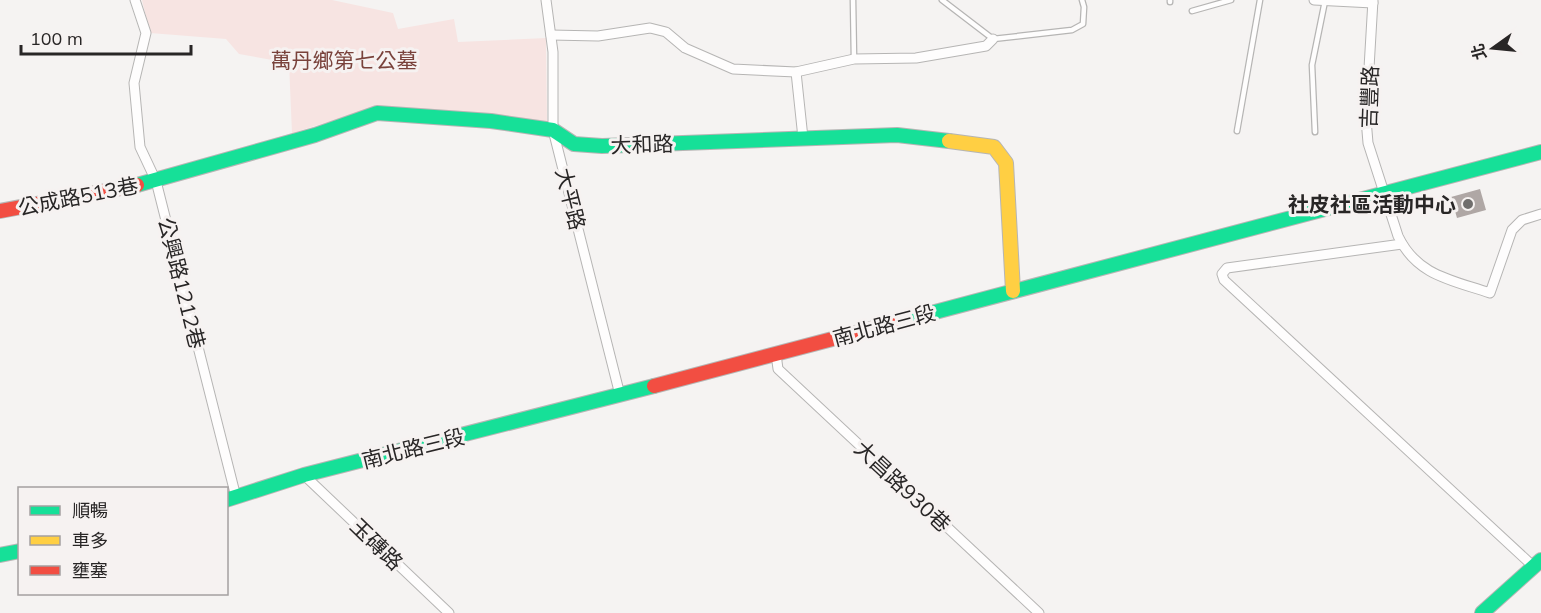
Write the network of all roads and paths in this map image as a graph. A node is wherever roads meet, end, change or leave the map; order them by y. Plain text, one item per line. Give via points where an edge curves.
1 (135, 0) edge
2 (546, 0) edge
3 (854, 0) edge
4 (942, 0) edge
5 (1082, 0) edge
6 (1231, 0) edge
7 (1260, 0) edge
8 (1314, 0) edge
9 (1325, 1) edge
10 (1373, 2) edge
11 (1192, 11) dead end
12 (551, 35) junction
13 (993, 39) junction
14 (854, 59) junction
15 (796, 72) junction
16 (553, 130) junction
17 (1237, 131) dead end
18 (1315, 132) dead end
19 (803, 138) junction
20 (1541, 152) edge
21 (156, 181) junction
22 (1384, 192) junction
23 (0, 211) edge
24 (1541, 214) edge
25 (1402, 244) junction
26 (1013, 291) junction
27 (776, 354) junction
28 (620, 395) junction
29 (304, 475) junction
30 (231, 498) edge
31 (18, 550) edge
32 (0, 555) edge
33 (1538, 563) edge
34 (449, 613) edge
35 (1039, 613) edge
36 (1482, 613) edge

1 - 21 street, 公興路1212巷 via 146,33 134,82 140,147
2 - 12 street, 大平路
3 - 14 lane
4 - 13 lane
5 - 13 lane via 1083,24 1072,30
6 - 11 lane
7 - 17 lane
8 - 9 street
9 - 10 street
9 - 18 lane via 1312,65
10 - 22 street, 吉豐路 via 1366,119 1368,143
12 - 15 street via 598,36 650,28 666,32 685,48 733,69
12 - 16 street, 大平路
13 - 14 street via 986,46 916,58
14 - 15 street
15 - 19 street
16 - 19 street, 大和路 via 574,144 602,146
16 - 21 street, 大和路 via 377,113
16 - 28 street, 大平路
19 - 26 street, 大和路 via 897,135 994,147 1006,163
20 - 22 street, 南北路三段
21 - 23 street, 公成路513巷
21 - 30 street, 公興路1212巷
22 - 25 street, 吉豐路
22 - 26 street, 南北路三段
24 - 25 street via 1522,220 1512,230 1490,293 1430,273
25 - 33 street via 1227,268 1222,274 1224,280
26 - 27 street, 南北路三段
27 - 28 street, 南北路三段
27 - 35 street, 大昌路930巷 via 778,369
28 - 29 street, 南北路三段
29 - 30 street, 南北路三段
29 - 34 street, 玉磚路
31 - 32 street
33 - 36 street

